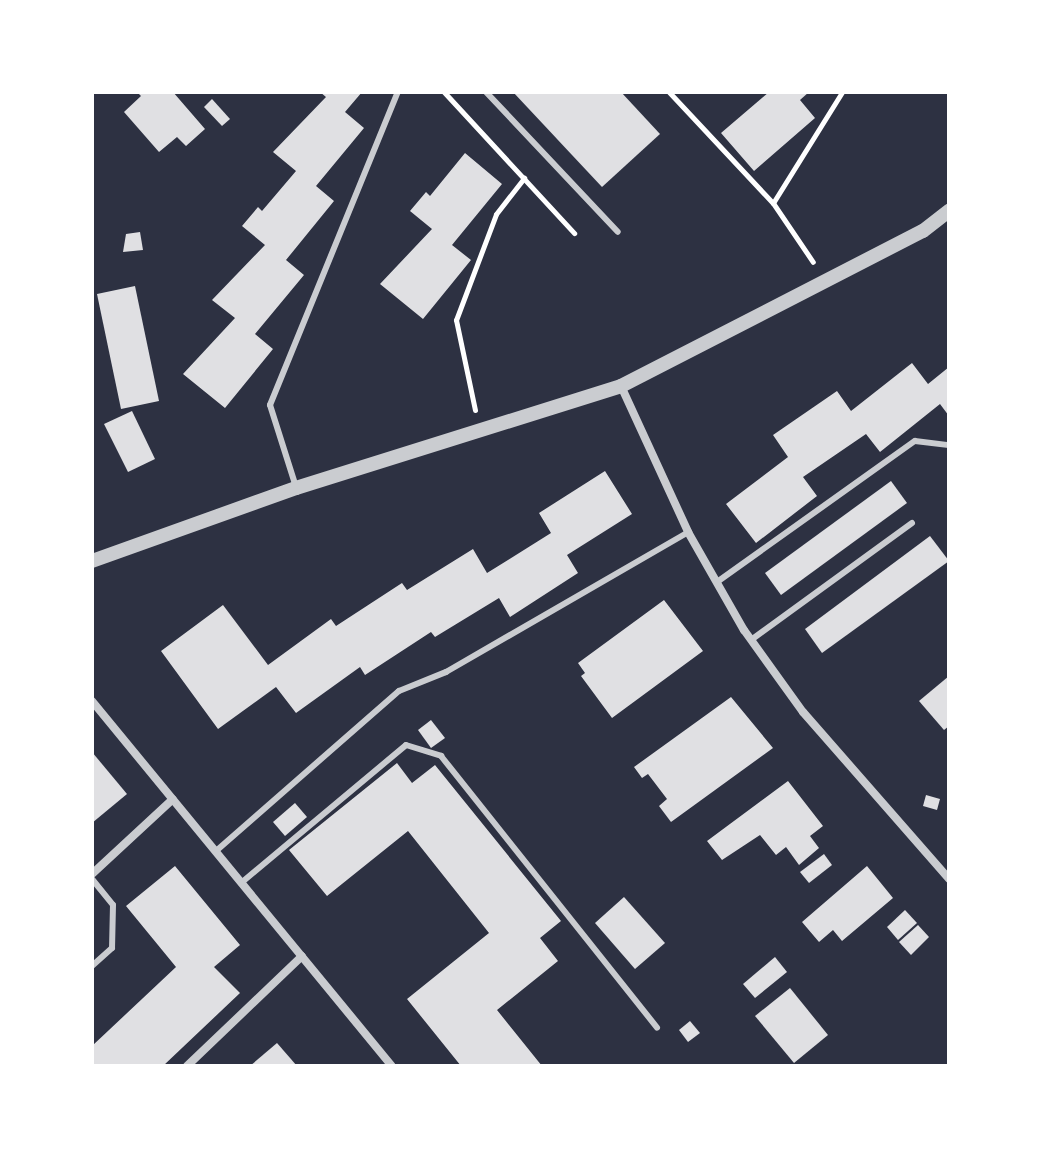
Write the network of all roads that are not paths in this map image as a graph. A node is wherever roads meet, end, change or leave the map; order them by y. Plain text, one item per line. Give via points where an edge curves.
1 (398, 92) edge
2 (486, 92) edge
3 (949, 211) edge
4 (618, 232) dead end
5 (621, 386) junction
6 (949, 445) edge
7 (296, 488) junction
8 (912, 523) dead end
9 (688, 532) junction
10 (92, 561) edge
11 (717, 582) junction
12 (751, 640) junction
13 (92, 701) edge
14 (173, 799) junction
15 (216, 851) junction
16 (92, 877) edge
17 (949, 879) edge
18 (241, 883) junction
19 (302, 956) junction
20 (92, 966) edge
21 (657, 1028) dead end
22 (187, 1066) edge
23 (392, 1066) edge

1 - 7 lane via 270,405
2 - 4 lane
3 - 5 street via 923,231
5 - 7 street
5 - 9 street
6 - 11 lane via 915,441
7 - 10 street
8 - 12 lane
9 - 11 street
9 - 15 lane via 446,672 399,691
11 - 12 street
12 - 17 street via 803,712
13 - 14 street
14 - 15 street
14 - 16 street
15 - 18 street
16 - 20 lane via 113,905 112,948
18 - 19 street
18 - 21 lane via 406,745 441,756
19 - 22 street
19 - 23 street

